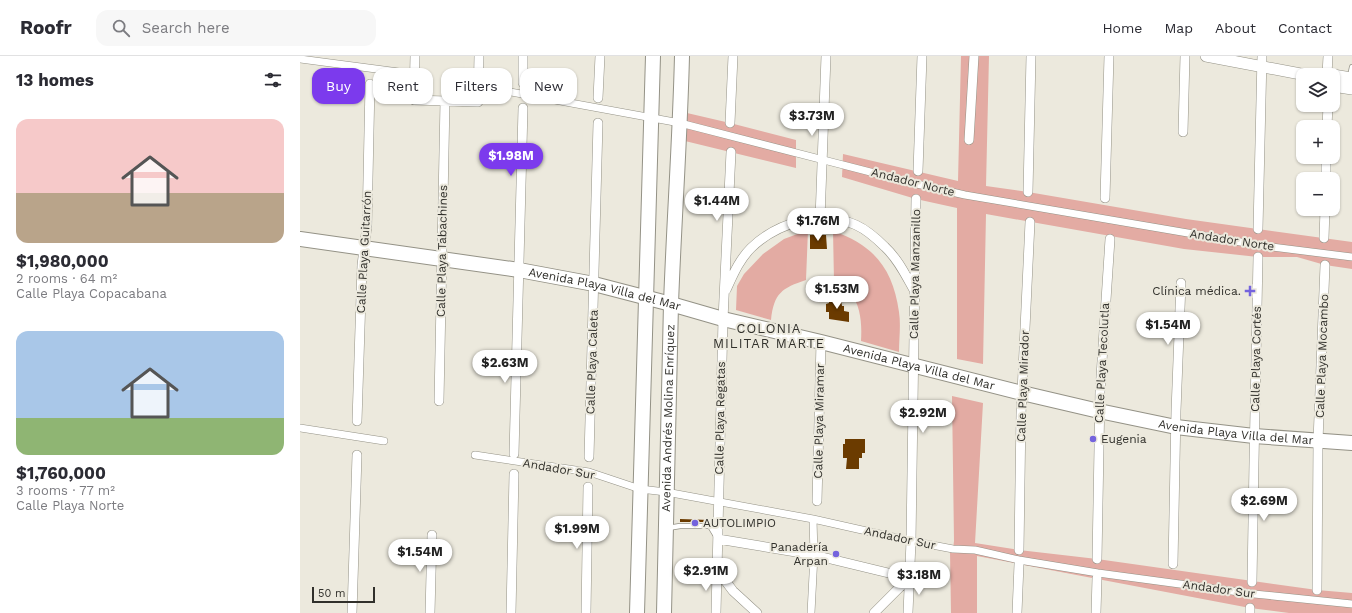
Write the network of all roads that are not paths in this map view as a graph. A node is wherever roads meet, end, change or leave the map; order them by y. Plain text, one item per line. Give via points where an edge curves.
1 (415, 56) edge
2 (479, 56) edge
3 (523, 56) edge
4 (600, 56) edge
5 (653, 56) edge
6 (682, 56) edge
7 (733, 56) edge
8 (826, 56) edge
9 (922, 56) edge
10 (974, 56) edge
11 (1031, 56) edge
12 (1109, 56) edge
13 (1185, 56) edge
14 (1206, 56) edge
15 (1328, 56) edge
16 (300, 59) edge
17 (1262, 61) edge
18 (414, 68) edge
19 (479, 68) edge
20 (523, 68) edge
21 (1326, 68) edge
22 (373, 69) edge
23 (1296, 72) edge
24 (1340, 74) edge
25 (1351, 74) edge
26 (370, 84) dead end
27 (1340, 87) edge
28 (1352, 89) edge
29 (512, 92) edge
30 (598, 98) dead end
31 (445, 104) edge
32 (523, 108) dead end
33 (651, 117) junction
34 (598, 123) dead end
35 (680, 123) junction
36 (730, 123) dead end
37 (1183, 132) dead end
38 (968, 140) dead end
39 (731, 152) dead end
40 (822, 159) junction
41 (918, 171) dead end
42 (1028, 192) dead end
43 (1105, 198) dead end
44 (916, 199) dead end
45 (1325, 216) edge
46 (820, 218) junction
47 (1030, 222) dead end
48 (1258, 229) dead end
49 (1324, 238) dead end
50 (300, 239) edge
51 (1110, 239) dead end
52 (364, 248) junction
53 (1258, 257) dead end
54 (1352, 257) edge
55 (442, 258) junction
56 (1325, 265) dead end
57 (519, 270) junction
58 (1181, 283) dead end
59 (594, 284) junction
60 (914, 290) junction
61 (724, 293) junction
62 (646, 297) junction
63 (671, 304) junction
64 (723, 319) junction
65 (821, 342) junction
66 (914, 365) junction
67 (1022, 393) junction
68 (439, 401) dead end
69 (1099, 411) junction
70 (357, 421) dead end
71 (1176, 427) junction
72 (300, 428) edge
73 (1254, 436) junction
74 (384, 441) dead end
75 (1318, 441) junction
76 (1352, 443) edge
77 (514, 454) dead end
78 (357, 455) dead end
79 (475, 455) dead end
80 (589, 457) dead end
81 (514, 474) dead end
82 (588, 487) dead end
83 (640, 489) junction
84 (666, 492) junction
85 (817, 501) dead end
86 (718, 502) junction
87 (813, 519) junction
88 (666, 528) junction
89 (432, 535) dead end
90 (718, 539) junction
91 (911, 541) junction
92 (1019, 550) dead end
93 (814, 554) junction
94 (1097, 559) dead end
95 (1018, 564) dead end
96 (1173, 564) dead end
97 (718, 571) junction
98 (908, 578) junction
99 (1097, 578) dead end
100 (1252, 582) dead end
101 (1317, 590) dead end
102 (1352, 604) edge
103 (352, 613) edge
104 (430, 613) edge
105 (511, 613) edge
106 (586, 613) edge
107 (637, 613) edge
108 (664, 613) edge
109 (716, 613) edge
110 (756, 613) edge
111 (811, 613) edge
112 (874, 613) edge
113 (908, 613) edge
114 (1018, 613) edge
115 (1096, 613) edge

1 - 18 street
2 - 19 street
3 - 20 street
4 - 30 street
5 - 33 main road, Avenida Andrés Molina Enríquez
6 - 35 main road, Avenida Andrés Molina Enríquez
7 - 36 street
8 - 40 street
9 - 41 street
10 - 38 street
11 - 42 street
12 - 43 street
13 - 37 street
14 - 17 street
15 - 21 street
16 - 22 street
17 - 23 street
17 - 48 street
24 - 25 street
26 - 52 street, Calle Playa Guitarrón via 367,226
27 - 28 street
29 - 33 street, Andador Norte
31 - 55 street, Calle Playa Tabachines
32 - 57 street
33 - 35 street, Andador Norte
33 - 62 main road, Avenida Andrés Molina Enríquez
34 - 59 street, Calle Playa Caleta
35 - 40 street, Andador Norte
35 - 63 main road, Avenida Andrés Molina Enríquez
39 - 61 street, Calle Playa Regatas
40 - 46 street
40 - 54 street, Andador Norte via 966,195 1264,246
44 - 60 street, Calle Playa Manzanillo
45 - 49 street
46 - 60 street via 840,220 857,226 873,236 887,248
46 - 61 street via 782,227 766,236 739,263
47 - 67 street, Calle Playa Mirador
50 - 52 main road, Avenida Playa Villa del Mar
51 - 69 street, Calle Playa Tecolutla
52 - 55 main road, Avenida Playa Villa del Mar
52 - 70 street, Calle Playa Guitarrón
53 - 73 street, Calle Playa Cortés
55 - 57 main road, Avenida Playa Villa del Mar
55 - 68 street, Calle Playa Tabachines
56 - 75 street, Calle Playa Mocambo
57 - 59 main road, Avenida Playa Villa del Mar
57 - 77 street
58 - 71 street
59 - 62 main road, Avenida Playa Villa del Mar
59 - 80 street, Calle Playa Caleta
60 - 66 street, Calle Playa Manzanillo
61 - 64 street, Calle Playa Regatas
62 - 63 main road, Avenida Playa Villa del Mar
62 - 83 main road, Avenida Andrés Molina Enríquez
63 - 64 main road, Avenida Playa Villa del Mar
63 - 84 main road, Avenida Andrés Molina Enríquez
64 - 65 main road, Avenida Playa Villa del Mar
64 - 86 street, Calle Playa Regatas
65 - 66 main road, Avenida Playa Villa del Mar
65 - 85 street, Calle Playa Miramar
66 - 67 main road, Avenida Playa Villa del Mar
66 - 91 street, Calle Playa Manzanillo
67 - 69 main road, Avenida Playa Villa del Mar
67 - 92 street, Calle Playa Mirador
69 - 71 main road, Avenida Playa Villa del Mar
69 - 94 street, Calle Playa Tecolutla
71 - 73 main road, Avenida Playa Villa del Mar
71 - 96 street
72 - 74 street
73 - 75 main road, Avenida Playa Villa del Mar
73 - 100 street, Calle Playa Cortés
75 - 76 main road, Avenida Playa Villa del Mar
75 - 101 street, Calle Playa Mocambo
78 - 103 street
79 - 83 street, Andador Sur via 589,472
81 - 105 street
82 - 106 street
83 - 84 street, Andador Sur
83 - 107 main road, Avenida Andrés Molina Enríquez
84 - 86 street, Andador Sur
84 - 88 main road, Avenida Andrés Molina Enríquez
86 - 87 street, Andador Sur
86 - 90 street, Calle Playa Regatas
87 - 91 street, Andador Sur
87 - 93 street
88 - 90 lane via 710,526
88 - 108 main road, Avenida Andrés Molina Enríquez
89 - 104 street
90 - 93 street
90 - 97 street, Calle Playa Regatas
91 - 98 street, Calle Playa Manzanillo
91 - 102 street, Andador Sur via 1098,573
93 - 98 street
93 - 111 street
95 - 114 street
97 - 109 street, Calle Playa Regatas
97 - 110 street via 733,591
98 - 112 street
98 - 113 street, Calle Playa Manzanillo
99 - 115 street

